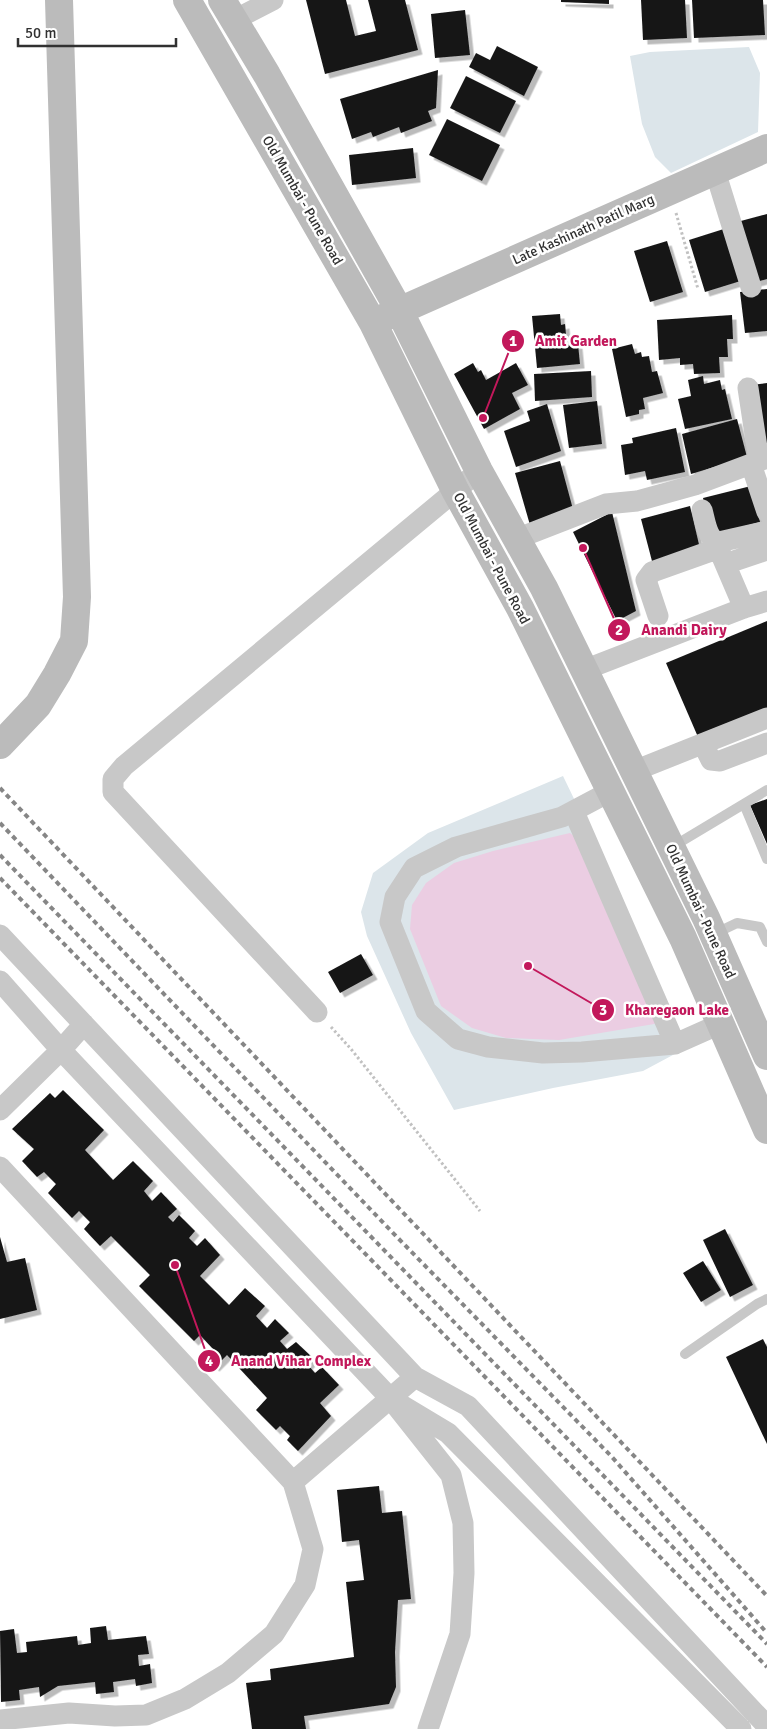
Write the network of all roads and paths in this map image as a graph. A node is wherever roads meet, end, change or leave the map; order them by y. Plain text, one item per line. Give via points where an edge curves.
1 (59, 0) edge
2 (187, 0) edge
3 (273, 0) edge
4 (228, 10) edge
5 (767, 148) edge
6 (714, 171) junction
7 (669, 191) junction
8 (751, 287) dead end
9 (698, 289) dead end
10 (399, 310) junction
11 (373, 323) junction
12 (748, 388) dead end
13 (759, 461) edge
14 (480, 471) junction
15 (455, 490) junction
16 (702, 510) dead end
17 (767, 512) edge
18 (767, 531) edge
19 (516, 539) junction
20 (767, 550) edge
21 (725, 564) junction
22 (767, 601) edge
23 (744, 608) junction
24 (658, 616) dead end
25 (584, 670) junction
26 (767, 718) edge
27 (767, 743) edge
28 (703, 744) junction
29 (0, 745) edge
30 (634, 772) junction
31 (767, 790) edge
32 (610, 791) junction
33 (744, 804) junction
34 (574, 812) junction
35 (672, 848) junction
36 (767, 859) edge
37 (714, 934) junction
38 (0, 935) edge
39 (767, 942) edge
40 (0, 981) edge
41 (317, 1012) joint
42 (84, 1024) junction
43 (720, 1024) junction
44 (675, 1044) junction
45 (61, 1050) junction
46 (767, 1054) edge
47 (739, 1067) junction
48 (0, 1110) edge
49 (767, 1130) edge
50 (0, 1167) edge
51 (480, 1211) dead end
52 (767, 1299) edge
53 (685, 1354) dead end
54 (415, 1377) junction
55 (390, 1398) junction
56 (293, 1482) junction
57 (146, 1715) junction
58 (0, 1720) edge
59 (767, 1726) edge
60 (116, 1729) edge
61 (428, 1729) edge
62 (741, 1729) edge

1 - 29 main road via 77,597 74,641 38,705
2 - 11 main road, Old Mumbai - Pune Road
3 - 4 street
4 - 10 main road, Old Mumbai - Pune Road
5 - 6 main road, Late Kashinath Patil Marg
6 - 7 main road, Late Kashinath Patil Marg
6 - 8 street
7 - 9 path
7 - 10 main road, Late Kashinath Patil Marg
10 - 11 main road, Late Kashinath Patil Marg
10 - 14 main road, Old Mumbai - Pune Road
11 - 15 main road, Old Mumbai - Pune Road
12 - 13 street
13 - 17 street
13 - 19 street via 696,485 637,501 606,504
14 - 15 street
14 - 19 main road, Old Mumbai - Pune Road
15 - 32 main road, Old Mumbai - Pune Road via 520,608
15 - 41 street via 112,779 113,792
16 - 18 street via 714,542
19 - 25 main road, Old Mumbai - Pune Road
20 - 21 street
21 - 23 street
21 - 24 street via 720,552 711,551 652,572 646,580
22 - 23 street
23 - 25 street
25 - 30 main road, Old Mumbai - Pune Road
26 - 28 street
27 - 28 street via 720,761 711,760
28 - 30 street
30 - 35 main road, Old Mumbai - Pune Road
31 - 33 lane
32 - 34 street
32 - 43 main road, Old Mumbai - Pune Road via 683,938
33 - 35 lane
33 - 36 lane
34 - 44 street
34 - 44 street via 456,847 414,868 395,896 390,922 426,1011 458,1040 488,1048 544,1053
35 - 37 main road, Old Mumbai - Pune Road
37 - 39 lane via 736,923 760,927
37 - 46 main road, Old Mumbai - Pune Road
38 - 42 street
40 - 45 street
41 - 51 path via 351,1049
42 - 45 street
42 - 54 street
43 - 44 street
43 - 47 main road, Old Mumbai - Pune Road
45 - 48 street
45 - 55 street
46 - 47 street
47 - 49 main road, Old Mumbai - Pune Road
50 - 56 street
52 - 53 lane
54 - 55 street
54 - 59 street via 468,1406
55 - 56 street
55 - 61 street via 451,1475 463,1522 460,1634
55 - 62 street via 448,1433
56 - 57 street via 314,1549 305,1585 274,1634 228,1673 185,1699
57 - 58 street via 68,1713
57 - 60 street

